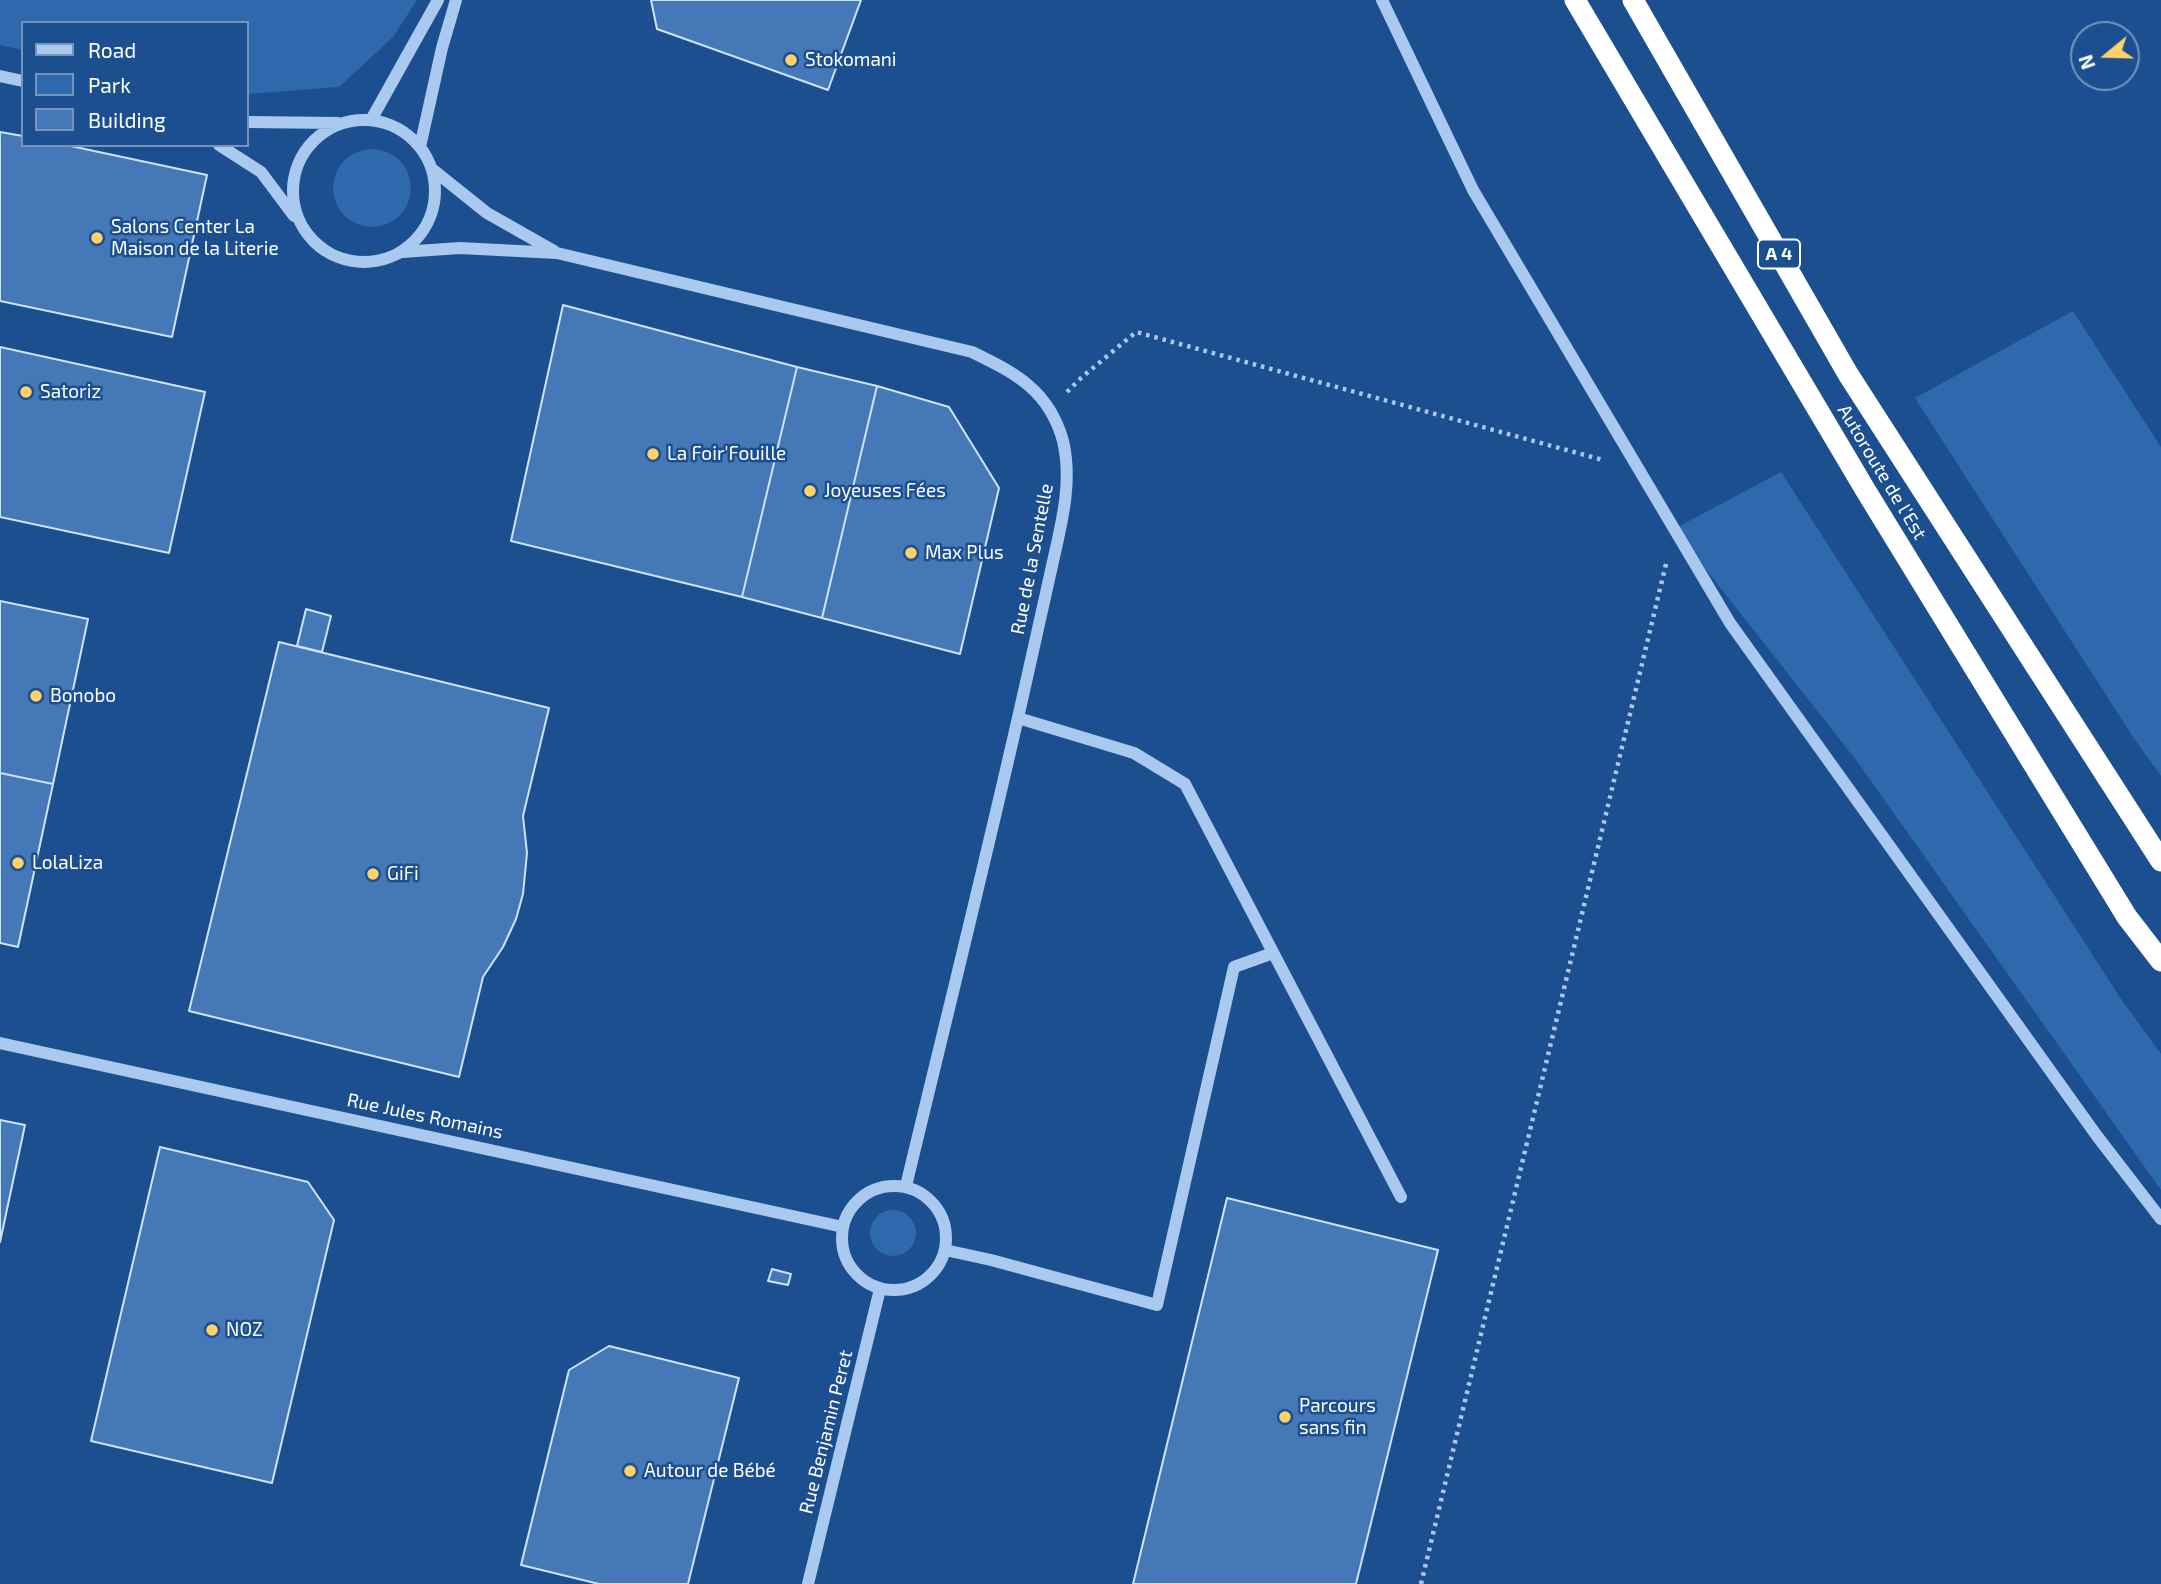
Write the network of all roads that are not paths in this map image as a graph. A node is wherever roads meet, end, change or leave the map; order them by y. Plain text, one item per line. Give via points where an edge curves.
1 (438, 0) edge
2 (456, 0) edge
3 (1382, 0) edge
4 (1575, 0) edge
5 (1633, 0) edge
6 (0, 76) edge
7 (21, 81) edge
8 (371, 120) junction
9 (248, 122) edge
10 (342, 122) junction
11 (222, 147) edge
12 (420, 147) junction
13 (432, 169) junction
14 (300, 225) junction
15 (402, 252) junction
16 (557, 253) junction
17 (1018, 718) junction
18 (2161, 861) edge
19 (1273, 953) junction
20 (2161, 961) edge
21 (0, 1043) edge
22 (906, 1186) junction
23 (1401, 1197) dead end
24 (2161, 1219) edge
25 (842, 1227) junction
26 (945, 1250) junction
27 (880, 1289) junction
28 (808, 1584) edge

1 - 8 street
2 - 12 street
3 - 24 street via 1473,190 1738,634
4 - 20 highway, Autoroute de l’Est / A 4 via 1866,491 2127,917
5 - 18 highway, Autoroute de l’Est / A 4 via 1848,374
6 - 7 street
8 - 10 street
8 - 12 street via 390,124
9 - 10 street
10 - 14 street via 324,131 298,163 292,184
11 - 14 street via 261,172
12 - 13 street
13 - 15 street via 435,193 431,216
13 - 16 street, Rue de la Sentelle via 488,213
14 - 15 street via 329,254 349,261 386,260
15 - 16 street, Rue de la Sentelle via 460,248
16 - 17 street, Rue de la Sentelle via 972,352 1032,386 1050,411 1062,440 1067,475 1064,513
17 - 19 street via 1133,753 1185,784
17 - 22 street, Rue de la Sentelle
19 - 23 street
19 - 26 street via 1234,967 1157,1305
21 - 25 street, Rue Jules Romains
22 - 25 street via 873,1189 848,1212
22 - 26 street via 933,1203 947,1234
25 - 27 street via 846,1259 854,1272
26 - 27 street via 939,1266 913,1287
27 - 28 street, Rue Benjamin Peret

